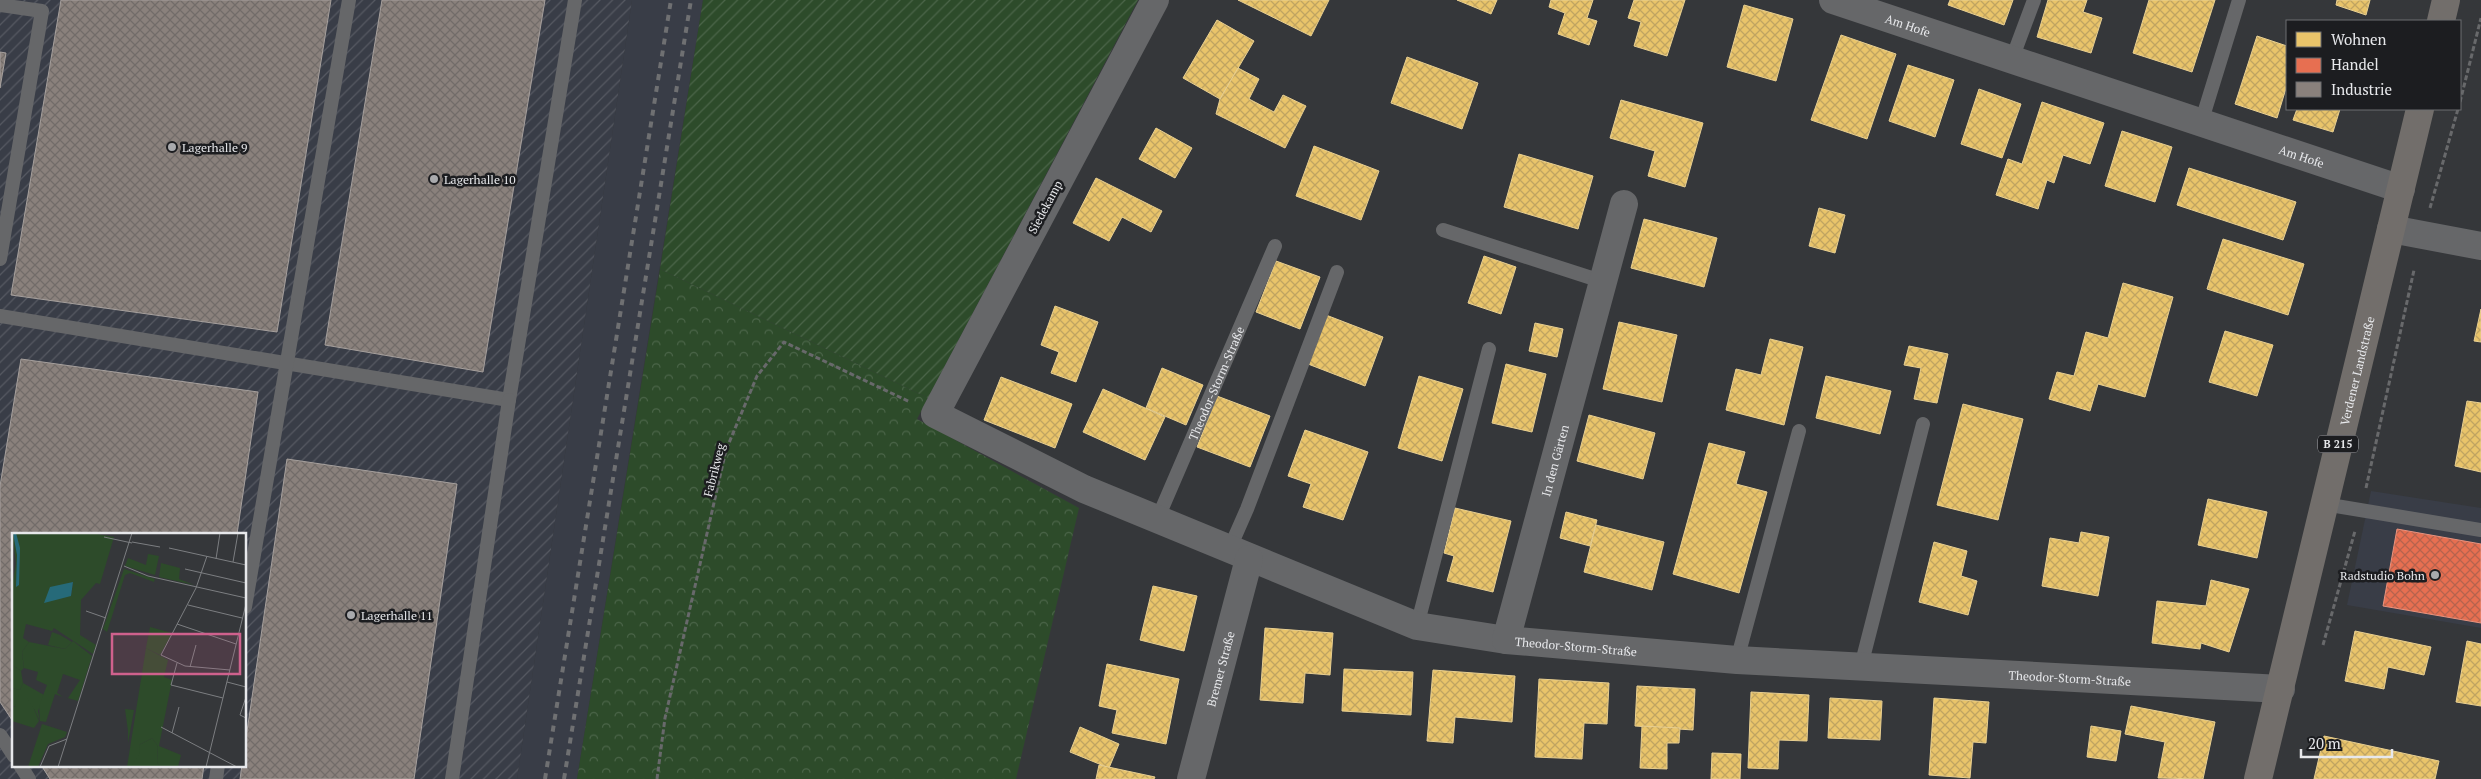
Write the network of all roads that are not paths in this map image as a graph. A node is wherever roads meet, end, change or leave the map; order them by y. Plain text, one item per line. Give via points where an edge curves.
1 (348, 0) edge
2 (575, 0) edge
3 (1155, 0) edge
4 (1832, 0) edge
5 (2034, 0) edge
6 (2239, 0) edge
7 (2446, 0) edge
8 (0, 5) edge
9 (43, 6) edge
10 (2441, 20) edge
11 (2012, 59) junction
12 (2420, 110) edge
13 (2201, 123) junction
14 (2401, 189) junction
15 (1624, 204) dead end
16 (2391, 229) junction
17 (1443, 230) dead end
18 (1275, 246) dead end
19 (2481, 246) edge
20 (0, 259) edge
21 (1337, 272) dead end
22 (1604, 282) junction
23 (0, 316) edge
24 (1489, 349) dead end
25 (286, 363) junction
26 (508, 400) junction
27 (935, 414) joint
28 (1922, 424) dead end
29 (1799, 431) dead end
30 (2324, 504) junction
31 (1157, 520) junction
32 (2481, 530) edge
33 (1239, 555) junction
34 (246, 601) edge
35 (1417, 626) junction
36 (1506, 640) junction
37 (1736, 660) junction
38 (1860, 666) junction
39 (2281, 689) junction
40 (0, 735) edge
41 (12, 753) edge
42 (21, 766) edge
43 (218, 766) edge
44 (29, 779) edge
45 (216, 779) edge
46 (452, 779) edge
47 (1191, 779) edge
48 (2258, 779) edge

1 - 25 lane
2 - 26 lane
3 - 27 street, Siedekamp
4 - 11 street, Am Hofe
5 - 11 lane
6 - 13 lane
7 - 10 main road
8 - 9 lane
9 - 20 lane
11 - 13 street, Am Hofe
12 - 14 main road, Verdener Landstraße / B 215
13 - 14 street, Am Hofe
14 - 16 main road, Verdener Landstraße / B 215
15 - 22 street, In den Gärten
16 - 19 street
16 - 30 main road, Verdener Landstraße / B 215
17 - 22 lane
18 - 31 lane, Theodor-Storm-Straße
21 - 33 lane via 1248,509
22 - 36 street, In den Gärten
23 - 25 lane
24 - 35 lane
25 - 26 lane
25 - 34 lane
26 - 46 lane
27 - 31 street, Theodor-Storm-Straße via 1084,489
28 - 38 lane
29 - 37 lane
30 - 32 lane
30 - 39 main road, Verdener Landstraße / B 215
31 - 33 street, Theodor-Storm-Straße
33 - 35 street, Theodor-Storm-Straße
33 - 47 street, Bremer Straße
35 - 36 street, Theodor-Storm-Straße
36 - 37 street, Theodor-Storm-Straße
37 - 38 street, Theodor-Storm-Straße
38 - 39 street, Theodor-Storm-Straße
39 - 48 main road, Verdener Landstraße / B 215
40 - 41 lane
42 - 44 lane
43 - 45 lane

